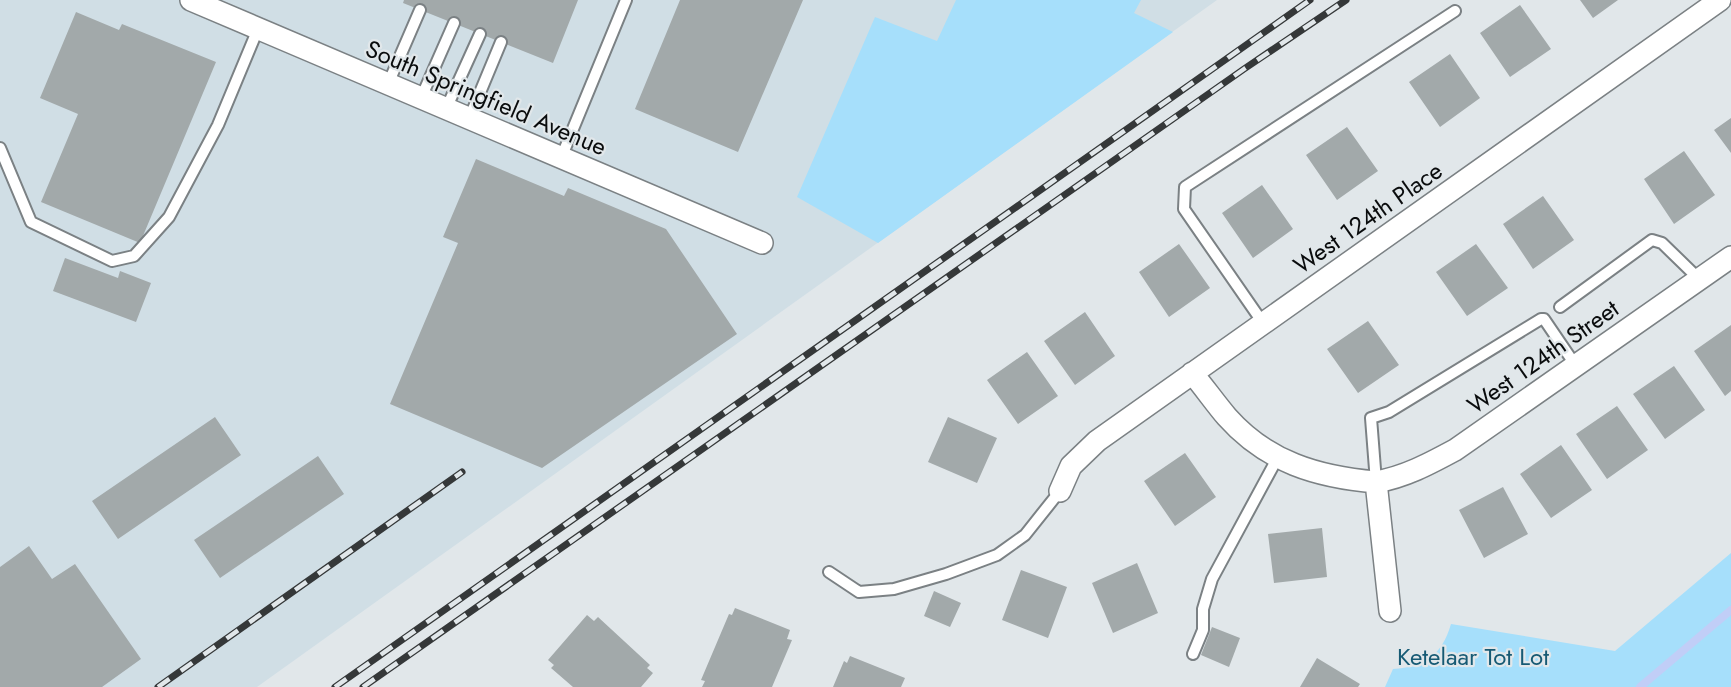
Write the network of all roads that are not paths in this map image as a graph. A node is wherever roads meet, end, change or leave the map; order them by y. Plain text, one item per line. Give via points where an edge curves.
1 (191, 0) edge
2 (626, 0) edge
3 (1720, 0) edge
4 (420, 10) dead end
5 (1455, 11) dead end
6 (454, 23) dead end
7 (258, 29) junction
8 (480, 33) dead end
9 (501, 42) dead end
10 (388, 84) junction
11 (421, 98) junction
12 (446, 109) junction
13 (469, 119) junction
14 (0, 148) edge
15 (561, 158) junction
16 (762, 243) dead end
17 (1731, 257) edge
18 (1700, 279) junction
19 (1560, 307) dead end
20 (1263, 323) junction
21 (1576, 366) junction
22 (1192, 373) junction
23 (1278, 457) junction
24 (1376, 482) junction
25 (1060, 491) joint
26 (829, 572) dead end
27 (1390, 611) dead end
28 (1193, 654) dead end

1 - 7 street, South Springfield Avenue
2 - 15 lane
3 - 20 street, West 124th Place
4 - 10 lane
5 - 20 lane via 1185,187 1184,209
6 - 11 lane
7 - 10 street, South Springfield Avenue
7 - 14 lane via 218,125 169,218 134,256 112,261 32,222
8 - 12 lane
9 - 13 lane
10 - 11 street, South Springfield Avenue
11 - 12 street, South Springfield Avenue
12 - 13 street, South Springfield Avenue
13 - 15 street, South Springfield Avenue
15 - 16 street, South Springfield Avenue
17 - 18 street, West 124th Street
18 - 19 lane via 1662,243 1652,240
18 - 21 street, West 124th Street
20 - 22 street, West 124th Place
21 - 24 street, West 124th Street via 1455,450 1396,478
21 - 24 lane via 1544,319 1540,319 1389,412 1371,418
22 - 23 street via 1248,438
22 - 25 street, West 124th Place via 1084,452 1071,466
23 - 24 street via 1327,476
23 - 28 lane via 1212,579 1203,609 1203,630
24 - 27 street
25 - 26 lane via 1025,535 997,555 946,574 894,589 859,592

